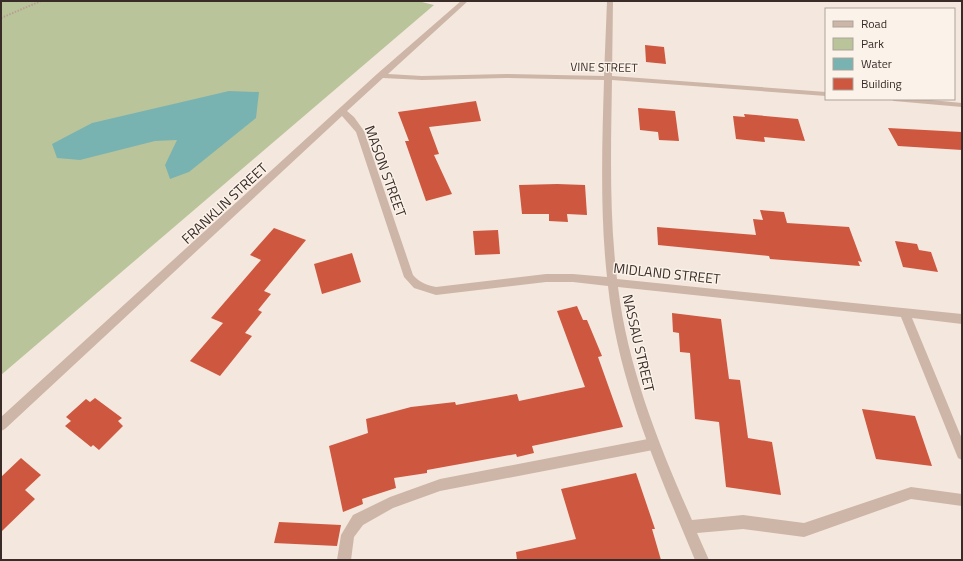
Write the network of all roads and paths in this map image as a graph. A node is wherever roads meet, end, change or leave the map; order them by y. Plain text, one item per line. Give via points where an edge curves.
1 (42, 1) edge
2 (465, 1) edge
3 (610, 1) edge
4 (1, 18) edge
5 (380, 76) junction
6 (609, 78) junction
7 (825, 94) edge
8 (908, 100) edge
9 (962, 104) edge
10 (343, 112) junction
11 (398, 243) joint
12 (611, 281) junction
13 (905, 313) junction
14 (962, 319) edge
15 (1, 426) edge
16 (653, 444) junction
17 (962, 454) edge
18 (962, 500) edge
19 (688, 526) junction
20 (344, 560) edge
21 (702, 560) edge

1 - 4 path
2 - 5 street, FRANKLIN STREET
3 - 6 street, NASSAU STREET
5 - 6 street, VINE STREET via 429,79 490,76
5 - 10 street, FRANKLIN STREET
6 - 7 street, VINE STREET
6 - 12 street, NASSAU STREET
8 - 9 street
10 - 11 street, MASON STREET via 360,131
10 - 15 street, FRANKLIN STREET
11 - 12 street, MIDLAND STREET via 412,282 436,292 546,278
12 - 13 street, MIDLAND STREET
12 - 16 street, NASSAU STREET via 616,315 631,377
13 - 14 street, MIDLAND STREET
13 - 17 street
16 - 19 street, NASSAU STREET
16 - 20 street via 440,485 390,503 358,520 348,535
18 - 19 street via 911,492 804,530 743,522
19 - 21 street, NASSAU STREET

